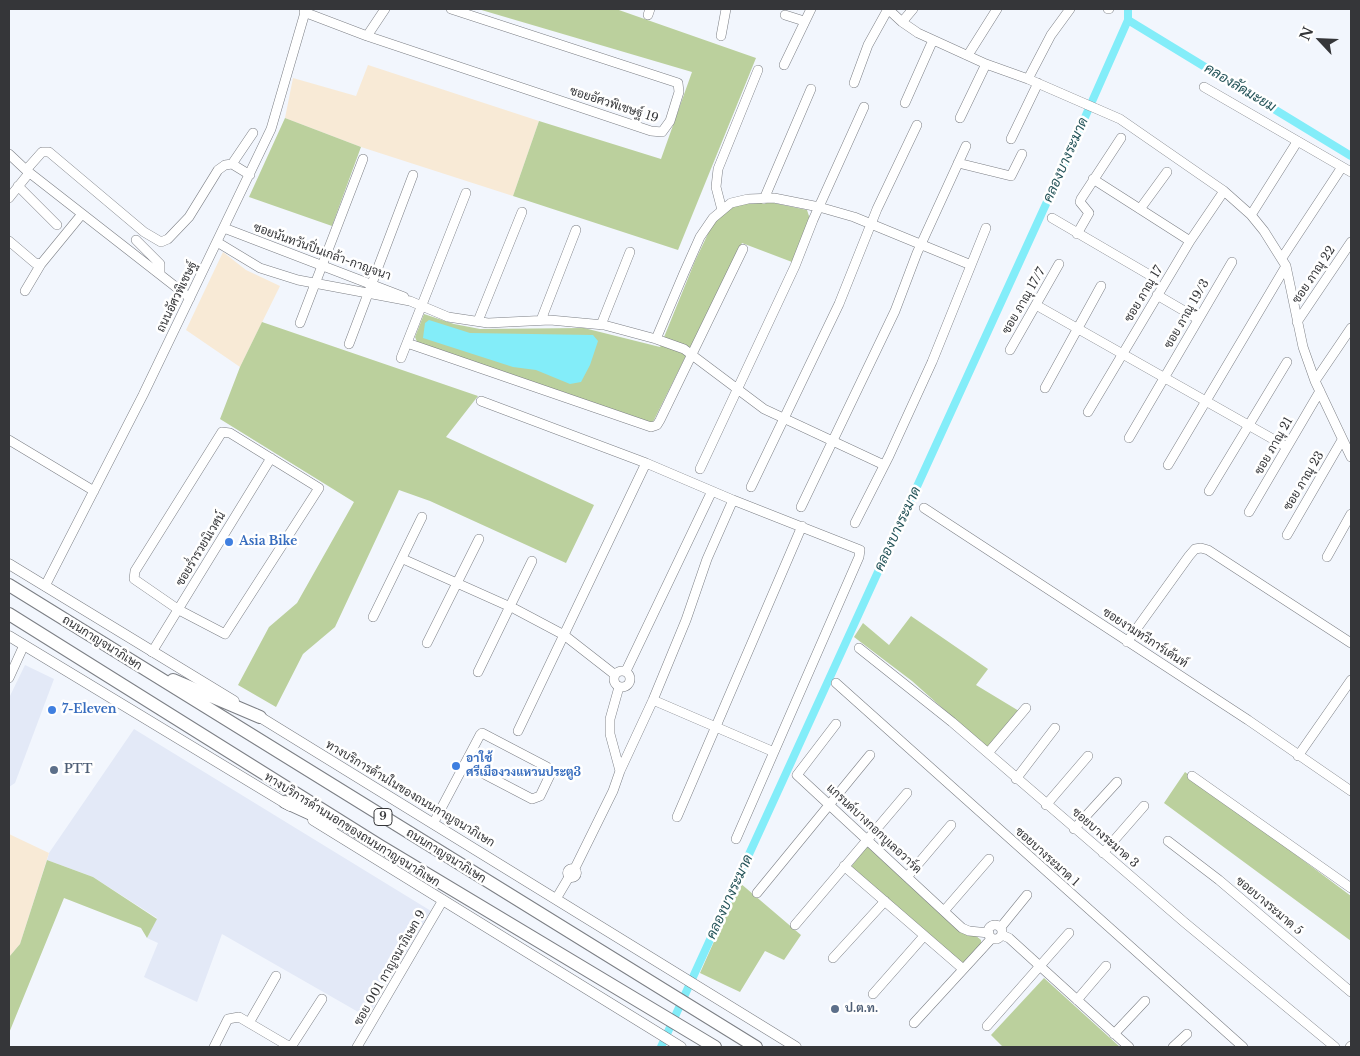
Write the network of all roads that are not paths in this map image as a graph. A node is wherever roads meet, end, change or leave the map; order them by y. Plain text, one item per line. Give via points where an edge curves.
1 (385, 9) edge
2 (452, 9) edge
3 (726, 9) edge
4 (811, 9) edge
5 (888, 9) edge
6 (913, 9) edge
7 (997, 9) edge
8 (1070, 9) edge
9 (305, 10) edge
10 (785, 14) dead end
11 (804, 21) junction
12 (902, 22) junction
13 (367, 36) junction
14 (721, 36) dead end
15 (933, 40) junction
16 (968, 55) junction
17 (784, 64) dead end
18 (986, 64) junction
19 (758, 70) dead end
20 (1028, 78) junction
21 (854, 83) dead end
22 (1038, 83) junction
23 (1204, 87) dead end
24 (811, 89) dead end
25 (905, 103) dead end
26 (864, 107) dead end
27 (960, 118) dead end
28 (917, 125) dead end
29 (253, 133) dead end
30 (1121, 138) dead end
31 (1012, 139) dead end
32 (1297, 142) junction
33 (966, 146) dead end
34 (1022, 154) dead end
35 (9, 155) edge
36 (363, 159) dead end
37 (958, 163) junction
38 (232, 164) junction
39 (1342, 167) junction
40 (27, 171) junction
41 (1167, 172) dead end
42 (1351, 172) edge
43 (250, 175) junction
44 (413, 175) dead end
45 (1093, 180) junction
46 (18, 186) junction
47 (1224, 191) junction
48 (466, 193) dead end
49 (9, 198) edge
50 (764, 198) junction
51 (819, 206) junction
52 (1140, 209) junction
53 (722, 210) junction
54 (522, 212) dead end
55 (82, 214) junction
56 (1252, 215) junction
57 (1052, 218) dead end
58 (871, 224) junction
59 (57, 225) dead end
60 (224, 228) junction
61 (986, 228) dead end
62 (576, 230) dead end
63 (1077, 234) junction
64 (136, 240) dead end
65 (9, 241) edge
66 (1190, 241) junction
67 (217, 242) junction
68 (1351, 242) edge
69 (921, 244) junction
70 (743, 249) dead end
71 (630, 252) dead end
72 (1232, 262) dead end
73 (1284, 262) junction
74 (41, 264) junction
75 (1059, 264) dead end
76 (971, 265) junction
77 (322, 266) junction
78 (160, 274) junction
79 (1153, 276) dead end
80 (316, 283) junction
81 (1101, 286) dead end
82 (370, 288) junction
83 (25, 291) dead end
84 (1157, 295) junction
85 (190, 298) junction
86 (1036, 305) junction
87 (422, 306) junction
88 (1198, 319) junction
89 (541, 320) junction
90 (478, 321) junction
91 (1298, 322) junction
92 (300, 323) dead end
93 (602, 325) junction
94 (1351, 328) edge
95 (1078, 329) junction
96 (656, 339) junction
97 (349, 344) dead end
98 (407, 344) junction
99 (1010, 350) dead end
100 (692, 354) junction
101 (1122, 354) junction
102 (401, 358) dead end
103 (1287, 362) dead end
104 (1164, 379) junction
105 (1315, 381) junction
106 (1044, 388) dead end
107 (738, 389) junction
108 (1320, 391) junction
109 (481, 400) dead end
110 (1206, 402) junction
111 (1088, 412) dead end
112 (784, 419) junction
113 (1248, 425) junction
114 (1129, 438) dead end
115 (9, 440) edge
116 (1342, 440) junction
117 (833, 442) junction
118 (1288, 447) junction
119 (1351, 456) edge
120 (271, 458) junction
121 (646, 464) junction
122 (884, 465) junction
123 (1168, 465) dead end
124 (700, 469) dead end
125 (750, 487) dead end
126 (94, 490) junction
127 (1209, 490) dead end
128 (712, 491) junction
129 (733, 500) junction
130 (801, 507) dead end
131 (924, 508) dead end
132 (1249, 512) dead end
133 (1351, 514) edge
134 (422, 517) dead end
135 (855, 523) dead end
136 (802, 526) junction
137 (1287, 535) dead end
138 (480, 540) dead end
139 (1327, 557) dead end
140 (403, 559) junction
141 (532, 560) dead end
142 (9, 564) edge
143 (458, 582) junction
144 (9, 585) edge
145 (45, 586) junction
146 (511, 607) junction
147 (179, 610) junction
148 (9, 614) edge
149 (373, 617) dead end
150 (564, 635) junction
151 (9, 636) edge
152 (1128, 642) junction
153 (427, 643) dead end
154 (1351, 643) edge
155 (24, 645) junction
156 (859, 648) dead end
157 (152, 652) junction
158 (134, 663) junction
159 (478, 672) dead end
160 (626, 672) junction
161 (614, 674) junction
162 (9, 678) edge
163 (1351, 680) edge
164 (836, 684) dead end
165 (619, 687) junction
166 (653, 700) junction
167 (1026, 708) dead end
168 (260, 717) junction
169 (836, 724) dead end
170 (716, 728) junction
171 (1055, 728) dead end
172 (518, 731) dead end
173 (774, 752) junction
174 (988, 753) junction
175 (870, 755) dead end
176 (1088, 756) dead end
177 (1298, 756) junction
178 (465, 764) junction
179 (620, 772) junction
180 (1192, 776) dead end
181 (1016, 779) junction
182 (1117, 782) dead end
183 (1351, 791) edge
184 (907, 793) dead end
185 (285, 802) junction
186 (1046, 804) junction
187 (829, 805) junction
188 (1144, 806) dead end
189 (677, 817) dead end
190 (434, 822) junction
191 (952, 825) dead end
192 (1074, 829) junction
193 (736, 839) dead end
194 (867, 840) junction
195 (1168, 841) dead end
196 (380, 846) junction
197 (1103, 853) junction
198 (989, 859) dead end
199 (844, 866) junction
200 (907, 877) junction
201 (1351, 888) edge
202 (757, 893) dead end
203 (1027, 895) dead end
204 (556, 899) junction
205 (443, 900) junction
206 (885, 901) junction
207 (944, 911) junction
208 (795, 925) dead end
209 (1001, 931) junction
210 (1069, 934) dead end
211 (990, 935) junction
212 (924, 936) junction
213 (833, 958) dead end
214 (1040, 966) junction
215 (1106, 966) dead end
216 (963, 969) junction
217 (276, 976) dead end
218 (1351, 992) edge
219 (873, 994) dead end
220 (322, 999) dead end
221 (1077, 1000) junction
222 (1145, 1001) dead end
223 (249, 1023) junction
224 (914, 1023) dead end
225 (987, 1026) dead end
226 (1114, 1034) junction
227 (1187, 1034) dead end
228 (214, 1047) edge
229 (287, 1047) edge
230 (358, 1047) edge
231 (680, 1047) edge
232 (714, 1047) edge
233 (756, 1047) edge
234 (796, 1047) edge
235 (1129, 1047) edge
236 (1174, 1047) edge
237 (1242, 1047) edge
238 (1335, 1047) edge

1 - 13 street
2 - 13 street, ซอยอัศวพิเชษฐ์ 19 via 678,83 679,92 670,121 662,132 651,131
3 - 14 street
4 - 11 street
5 - 12 street
5 - 21 street via 868,46
6 - 12 street
7 - 16 street
8 - 20 street via 1051,35
9 - 13 street, ซอยอัศวพิเชษฐ์ 19
9 - 43 street, ถนนอัศวพิเชษฐ์ via 278,110
10 - 11 street
11 - 17 street
12 - 15 street
15 - 16 street
15 - 25 street
16 - 18 street
18 - 20 street
18 - 27 street
19 - 53 street via 718,169 716,187
20 - 22 street
22 - 31 street
22 - 47 street via 1120,119
23 - 32 street
24 - 50 street
26 - 51 street
28 - 58 street
29 - 38 street
30 - 45 street
32 - 39 street
32 - 56 street
33 - 37 street
34 - 37 street via 1011,176
35 - 40 street
36 - 77 street
37 - 69 street
38 - 40 street via 218,170 188,217 168,239 161,242 144,232 49,152 42,152
38 - 43 street
39 - 42 street
39 - 73 street
40 - 46 street
40 - 55 street
41 - 52 street
43 - 60 street, ถนนอัศวพิเชษฐ์
44 - 82 street
45 - 52 street
45 - 63 street via 1080,202 1089,213
46 - 49 street
46 - 59 street
47 - 56 street
47 - 66 street, ซอย ภาณุ 17
48 - 87 street
50 - 51 street
50 - 53 street via 731,203
51 - 58 street
51 - 107 street
52 - 66 street
53 - 96 street via 700,237
54 - 90 street
55 - 74 street
55 - 78 street
56 - 73 street
57 - 63 street
58 - 69 street
58 - 112 street via 839,304
60 - 67 street, ถนนอัศวพิเชษฐ์
60 - 77 street, ซอยนันทวันปิ่นเกล้า-กาญจนา
61 - 76 street
62 - 89 street
63 - 79 street
64 - 78 street via 160,264
65 - 74 street via 35,264
66 - 84 street, ซอย ภาณุ 17
67 - 80 street, ซอยนันทวันปิ่นเกล้า-กาญจนา via 260,268
67 - 85 street, ถนนอัศวพิเชษฐ์
68 - 91 street, ซอย ภาณุ 22
69 - 76 street
69 - 117 street via 895,311
70 - 100 street
71 - 93 street
72 - 88 street, ซอย ภาณุ 19/3
73 - 91 street
73 - 110 street
74 - 83 street
75 - 86 street, ซอย ภาณุ 17/7
76 - 122 street via 932,362
77 - 80 street
77 - 82 street, ซอยนันทวันปิ่นเกล้า-กาญจนา
78 - 85 street
80 - 82 street, ซอยนันทวันปิ่นเกล้า-กาญจนา
80 - 92 street
81 - 95 street
82 - 87 street, ซอยนันทวันปิ่นเกล้า-กาญจนา
82 - 97 street
84 - 88 street
84 - 101 street, ซอย ภาณุ 17
85 - 126 street, ถนนอัศวพิเชษฐ์
86 - 95 street
86 - 99 street, ซอย ภาณุ 17/7
87 - 90 street, ซอยนันทวันปิ่นเกล้า-กาญจนา via 448,317
87 - 98 street
88 - 104 street, ซอย ภาณุ 19/3
89 - 90 street, ซอยนันทวันปิ่นเกล้า-กาญจนา
89 - 93 street, ซอยนันทวันปิ่นเกล้า-กาญจนา
91 - 105 street
93 - 96 street, ซอยนันทวันปิ่นเกล้า-กาญจนา
94 - 105 street
95 - 101 street
95 - 106 street
96 - 100 street, ซอยนันทวันปิ่นเกล้า-กาญจนา
98 - 100 street via 651,427 660,420
98 - 102 street
100 - 107 street, ซอยนันทวันปิ่นเกล้า-กาญจนา
101 - 104 street
101 - 111 street, ซอย ภาณุ 17
103 - 113 street
104 - 110 street
104 - 114 street, ซอย ภาณุ 19/3
105 - 108 street
107 - 112 street, ซอยนันทวันปิ่นเกล้า-กาญจนา via 764,409
107 - 124 street
108 - 116 street
108 - 118 street, ซอย ภาณุ 21
109 - 121 street
110 - 113 street
110 - 123 street
112 - 117 street, ซอยนันทวันปิ่นเกล้า-กาญจนา
112 - 125 street
113 - 118 street
113 - 127 street
115 - 126 street
116 - 119 street
116 - 137 street, ซอย ภาณุ 23
117 - 122 street, ซอยนันทวันปิ่นเกล้า-กาญจนา
117 - 130 street
118 - 132 street, ซอย ภาณุ 21
120 - 147 street, ซอยร่ำรวยนิเวศน์
120 - 147 street via 319,488 229,631 225,634 220,632
120 - 147 street via 230,433 222,432 135,571 134,579 139,584
121 - 128 street
121 - 150 street
122 - 135 street
126 - 145 street, ถนนอัศวพิเชษฐ์
128 - 129 street
128 - 160 street
129 - 136 street
129 - 166 street
131 - 152 street, ซอยงามทวีการ์เด้นท์
133 - 139 street
134 - 140 street
136 - 170 street
136 - 173 street via 860,550
138 - 143 street
140 - 143 street
140 - 149 street
141 - 146 street
142 - 145 main road, ทางบริการด้านในของถนนกาญจนาภิเษก
143 - 146 street
143 - 153 street
144 - 158 highway, ถนนกาญจนาภิเษก / 9
145 - 157 main road, ทางบริการด้านในของถนนกาญจนาภิเษก
146 - 150 street
146 - 159 street
147 - 157 street, ซอยร่ำรวยนิเวศน์
148 - 196 highway, ถนนกาญจนาภิเษก / 9
150 - 161 street
150 - 172 street
151 - 155 main road, ทางบริการด้านนอกของถนนกาญจนาภิเษก
152 - 154 street via 1189,556 1201,548
152 - 177 street, ซอยงามทวีการ์เด้นท์
155 - 162 street
155 - 185 main road, ทางบริการด้านนอกของถนนกาญจนาภิเษก
156 - 174 street, ซอยบางระมาด 3
157 - 168 main road, ทางบริการด้านในของถนนกาญจนาภิเษก
158 - 168 highway
158 - 233 highway, ถนนกาญจนาภิเษก / 9
160 - 161 street
160 - 165 street via 630,682
161 - 165 street via 614,682
163 - 177 street
164 - 237 street, ซอยบางระมาด 1
165 - 179 street via 610,719 610,734
166 - 170 street
166 - 179 street
167 - 174 street
168 - 190 main road, ทางบริการด้านในของถนนกาญจนาภิเษก
169 - 187 street, แกรนด์บางกอกบูเลอวาร์ด via 797,775
170 - 173 street
170 - 189 street
171 - 181 street
173 - 193 street
174 - 181 street, ซอยบางระมาด 3
175 - 187 street
176 - 186 street
177 - 183 street, ซอยงามทวีการ์เด้นท์
178 - 178 street via 480,735 485,733 548,767 551,773 540,796 532,799
178 - 190 street
179 - 204 street via 572,873
180 - 201 street
181 - 186 street, ซอยบางระมาด 3
182 - 192 street
184 - 194 street
185 - 196 highway
185 - 205 main road, ทางบริการด้านนอกของถนนกาญจนาภิเษก
186 - 192 street, ซอยบางระมาด 3
187 - 194 street, แกรนด์บางกอกบูเลอวาร์ด
187 - 202 street
188 - 197 street
190 - 204 main road, ทางบริการด้านในของถนนกาญจนาภิเษก
191 - 200 street
192 - 197 street, ซอยบางระมาด 3
194 - 199 street
194 - 200 street, แกรนด์บางกอกบูเลอวาร์ด
195 - 218 street, ซอยบางระมาด 5
196 - 232 highway, ถนนกาญจนาภิเษก / 9
197 - 238 street, ซอยบางระมาด 3
198 - 207 street
199 - 206 street
199 - 208 street
200 - 207 street, แกรนด์บางกอกบูเลอวาร์ด
203 - 209 street
204 - 234 main road, ทางบริการด้านในของถนนกาญจนาภิเษก
205 - 230 street, ซอย 001 กาญจนาภิเษก 9
205 - 231 main road, ทางบริการด้านนอกของถนนกาญจนาภิเษก
206 - 212 street
206 - 213 street
207 - 211 street, แกรนด์บางกอกบูเลอวาร์ด via 962,928
209 - 211 street via 998,938
209 - 214 street
210 - 214 street
211 - 216 street
212 - 216 street
212 - 219 street
214 - 221 street
214 - 225 street
215 - 221 street
216 - 224 street
217 - 223 street
220 - 229 street
221 - 226 street
222 - 226 street
223 - 228 street via 239,1017 228,1019
223 - 229 street
226 - 235 street
227 - 236 street

